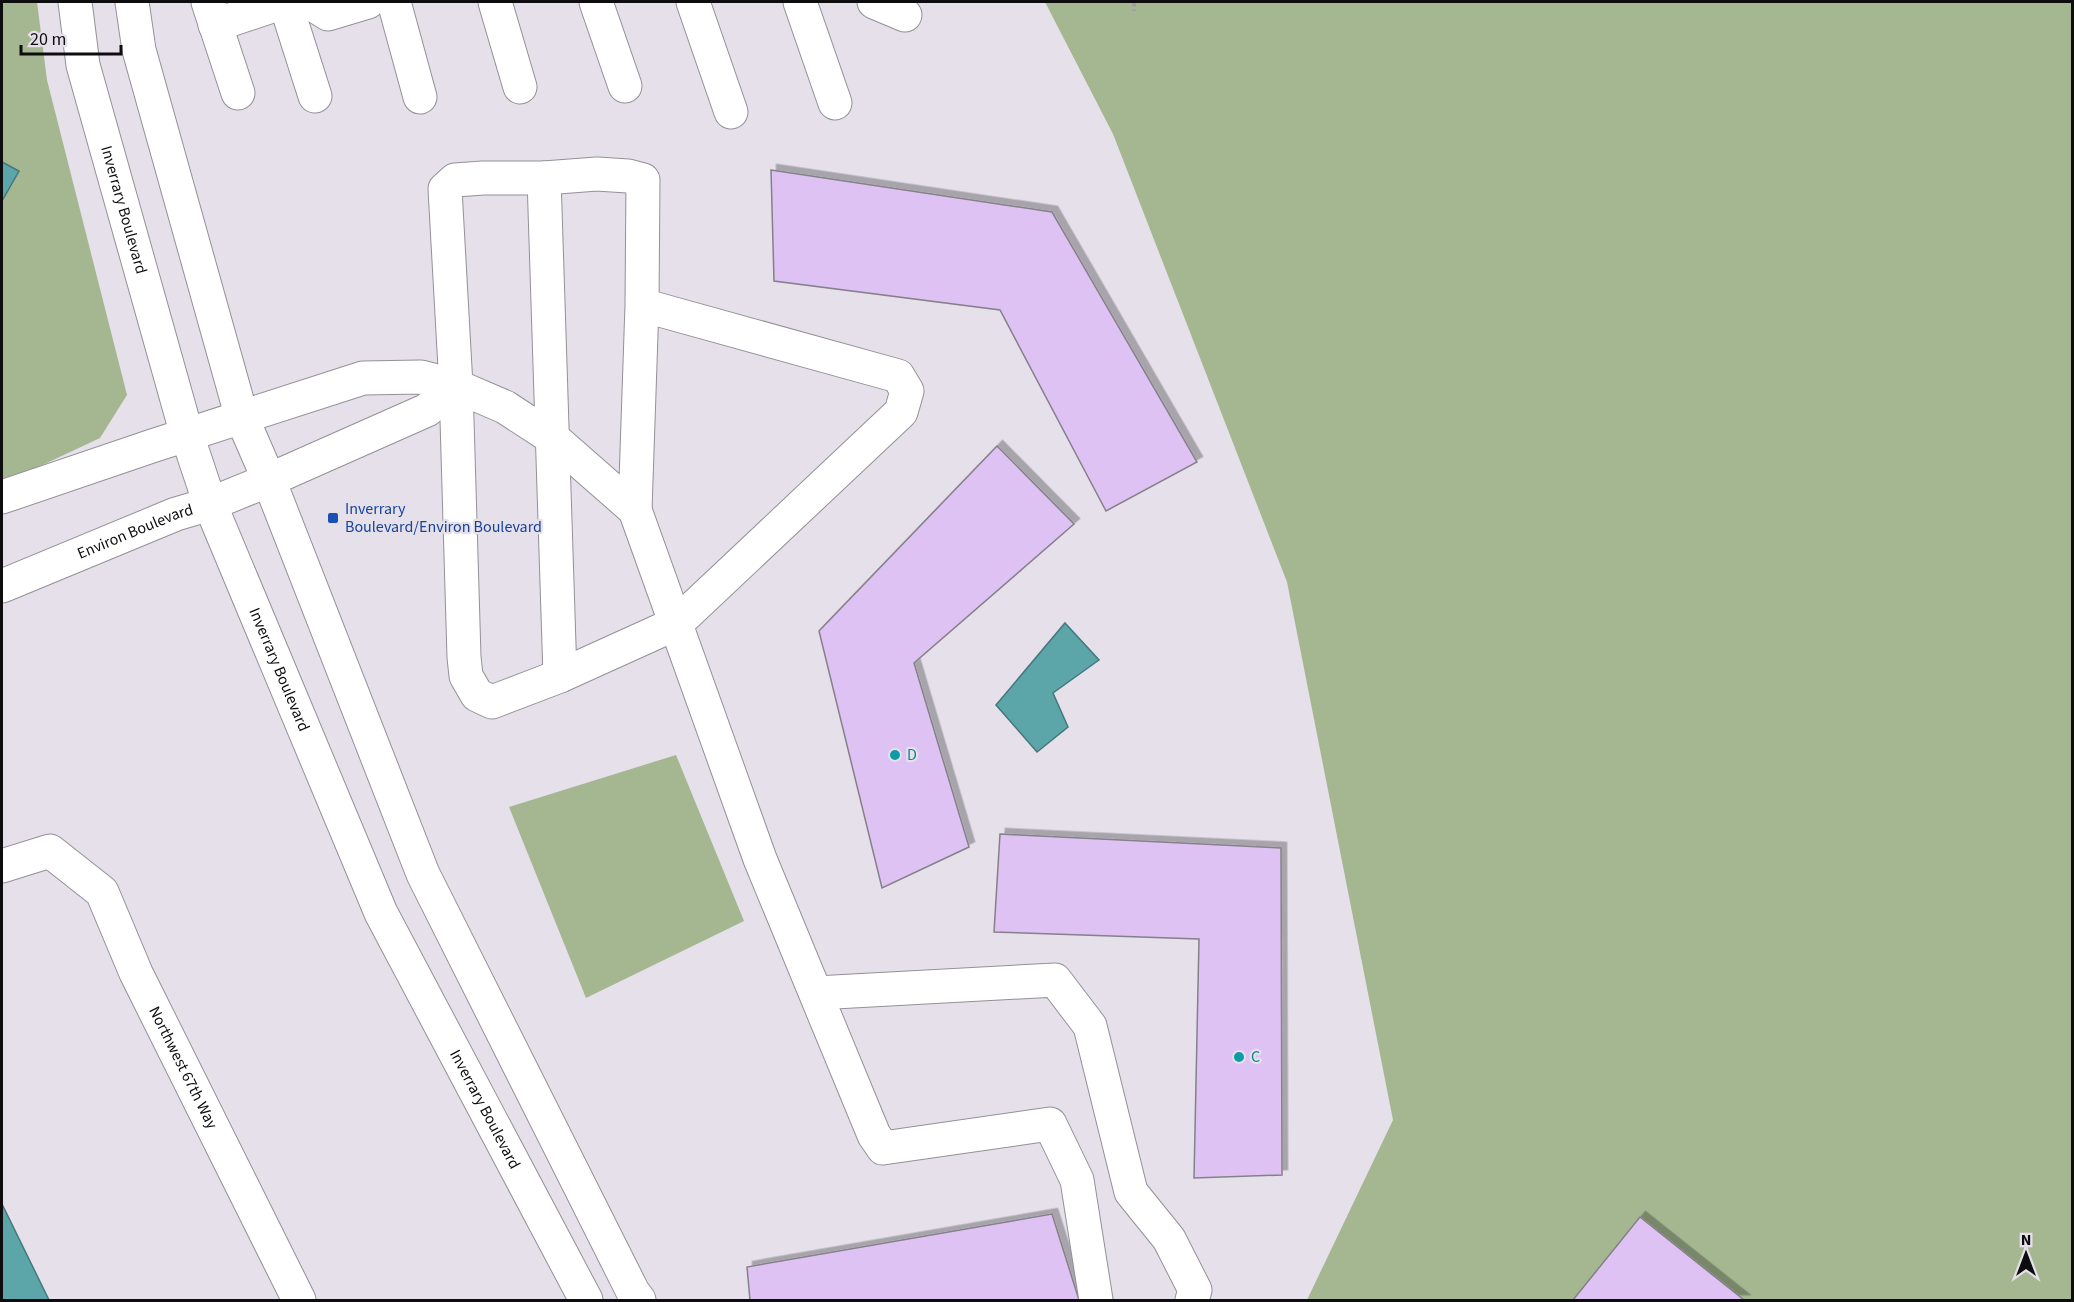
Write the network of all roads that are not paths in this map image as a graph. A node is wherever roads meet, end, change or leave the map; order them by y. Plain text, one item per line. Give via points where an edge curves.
1 (75, 2) edge
2 (132, 2) edge
3 (284, 2) edge
4 (309, 2) edge
5 (368, 2) edge
6 (394, 2) edge
7 (495, 2) edge
8 (596, 2) edge
9 (693, 2) edge
10 (800, 2) edge
11 (874, 2) edge
12 (211, 13) edge
13 (905, 15) dead end
14 (625, 86) dead end
15 (520, 87) dead end
16 (238, 93) dead end
17 (315, 96) dead end
18 (420, 97) dead end
19 (835, 103) dead end
20 (731, 112) dead end
21 (544, 178) junction
22 (642, 305) junction
23 (456, 386) junction
24 (242, 418) junction
25 (187, 435) junction
26 (554, 439) junction
27 (269, 480) junction
28 (2, 497) edge
29 (210, 504) junction
30 (635, 510) junction
31 (2, 586) edge
32 (677, 623) junction
33 (560, 676) junction
34 (2, 866) edge
35 (816, 993) junction
36 (299, 1300) edge
37 (586, 1300) edge
38 (639, 1300) edge
39 (1096, 1300) edge
40 (1192, 1300) edge

1 - 25 street, Inverrary Boulevard via 83,65
2 - 24 street via 139,50
3 - 12 street
3 - 17 street
4 - 5 street via 328,14
6 - 18 street
7 - 15 street
8 - 14 street
9 - 20 street
10 - 19 street
11 - 13 street
12 - 16 street
21 - 22 street via 597,174 643,180
21 - 23 street via 455,180 445,189
21 - 26 street
22 - 30 street
22 - 32 street via 898,376 907,391 901,412
23 - 24 street via 422,377 363,378
23 - 26 street via 505,407
23 - 27 street, Environ Boulevard via 428,410
23 - 33 street via 466,676 477,695 492,702
24 - 25 street
24 - 27 street
25 - 28 street
25 - 29 street, Inverrary Boulevard
26 - 30 street
26 - 33 street
27 - 29 street, Environ Boulevard
27 - 38 street via 423,873
29 - 31 street, Environ Boulevard via 176,514
29 - 37 street, Inverrary Boulevard via 381,913
30 - 32 street
32 - 33 street
32 - 35 street via 760,859
34 - 36 street, Northwest 67th Way via 50,851 102,892 136,973
35 - 39 street via 874,1135 883,1148 1050,1124 1077,1180
35 - 40 street via 1056,980 1090,1026 1131,1192 1169,1239 1195,1290

